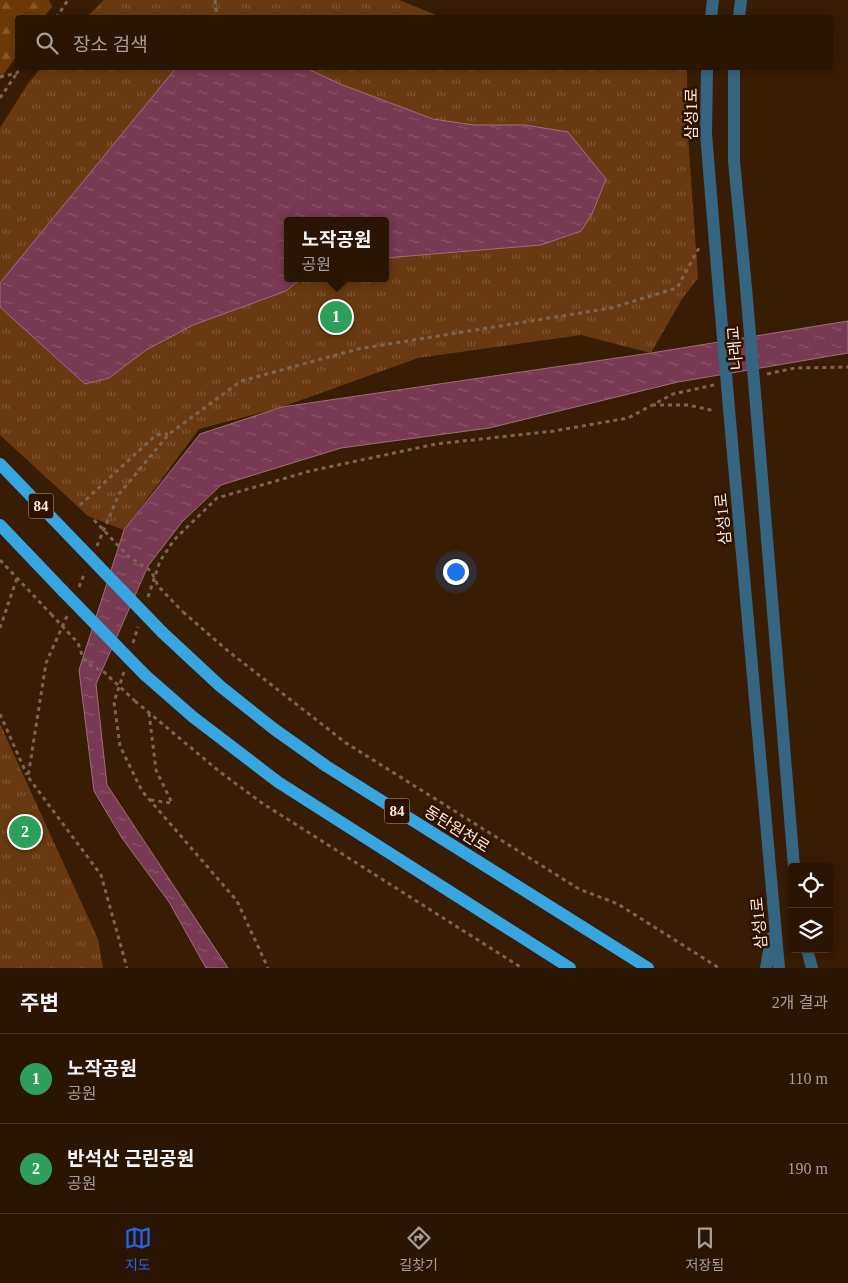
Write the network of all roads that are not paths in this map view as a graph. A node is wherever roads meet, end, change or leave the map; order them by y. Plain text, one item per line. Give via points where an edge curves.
1 (713, 0) edge
2 (741, 0) edge
3 (712, 15) edge
4 (739, 15) edge
5 (707, 70) edge
6 (734, 70) edge
7 (0, 464) edge
8 (0, 525) edge
9 (794, 863) edge
10 (774, 913) junction
11 (801, 953) edge
12 (808, 953) edge
13 (648, 967) edge
14 (570, 968) edge
15 (766, 968) edge
16 (779, 968) edge
17 (802, 968) edge
18 (812, 968) edge

1 - 3 street
2 - 4 street
5 - 10 street, 삼성1로, bridge via 706,143 719,292 722,410
6 - 9 street, 나래교, bridge via 734,161
7 - 13 main road, 동탄원천로 / 84, bridge via 162,632 220,686 274,729 326,766
8 - 14 main road, 84, bridge via 145,675 194,717 278,782
10 - 15 street
10 - 16 street, 삼성1로
11 - 17 street
12 - 18 street

